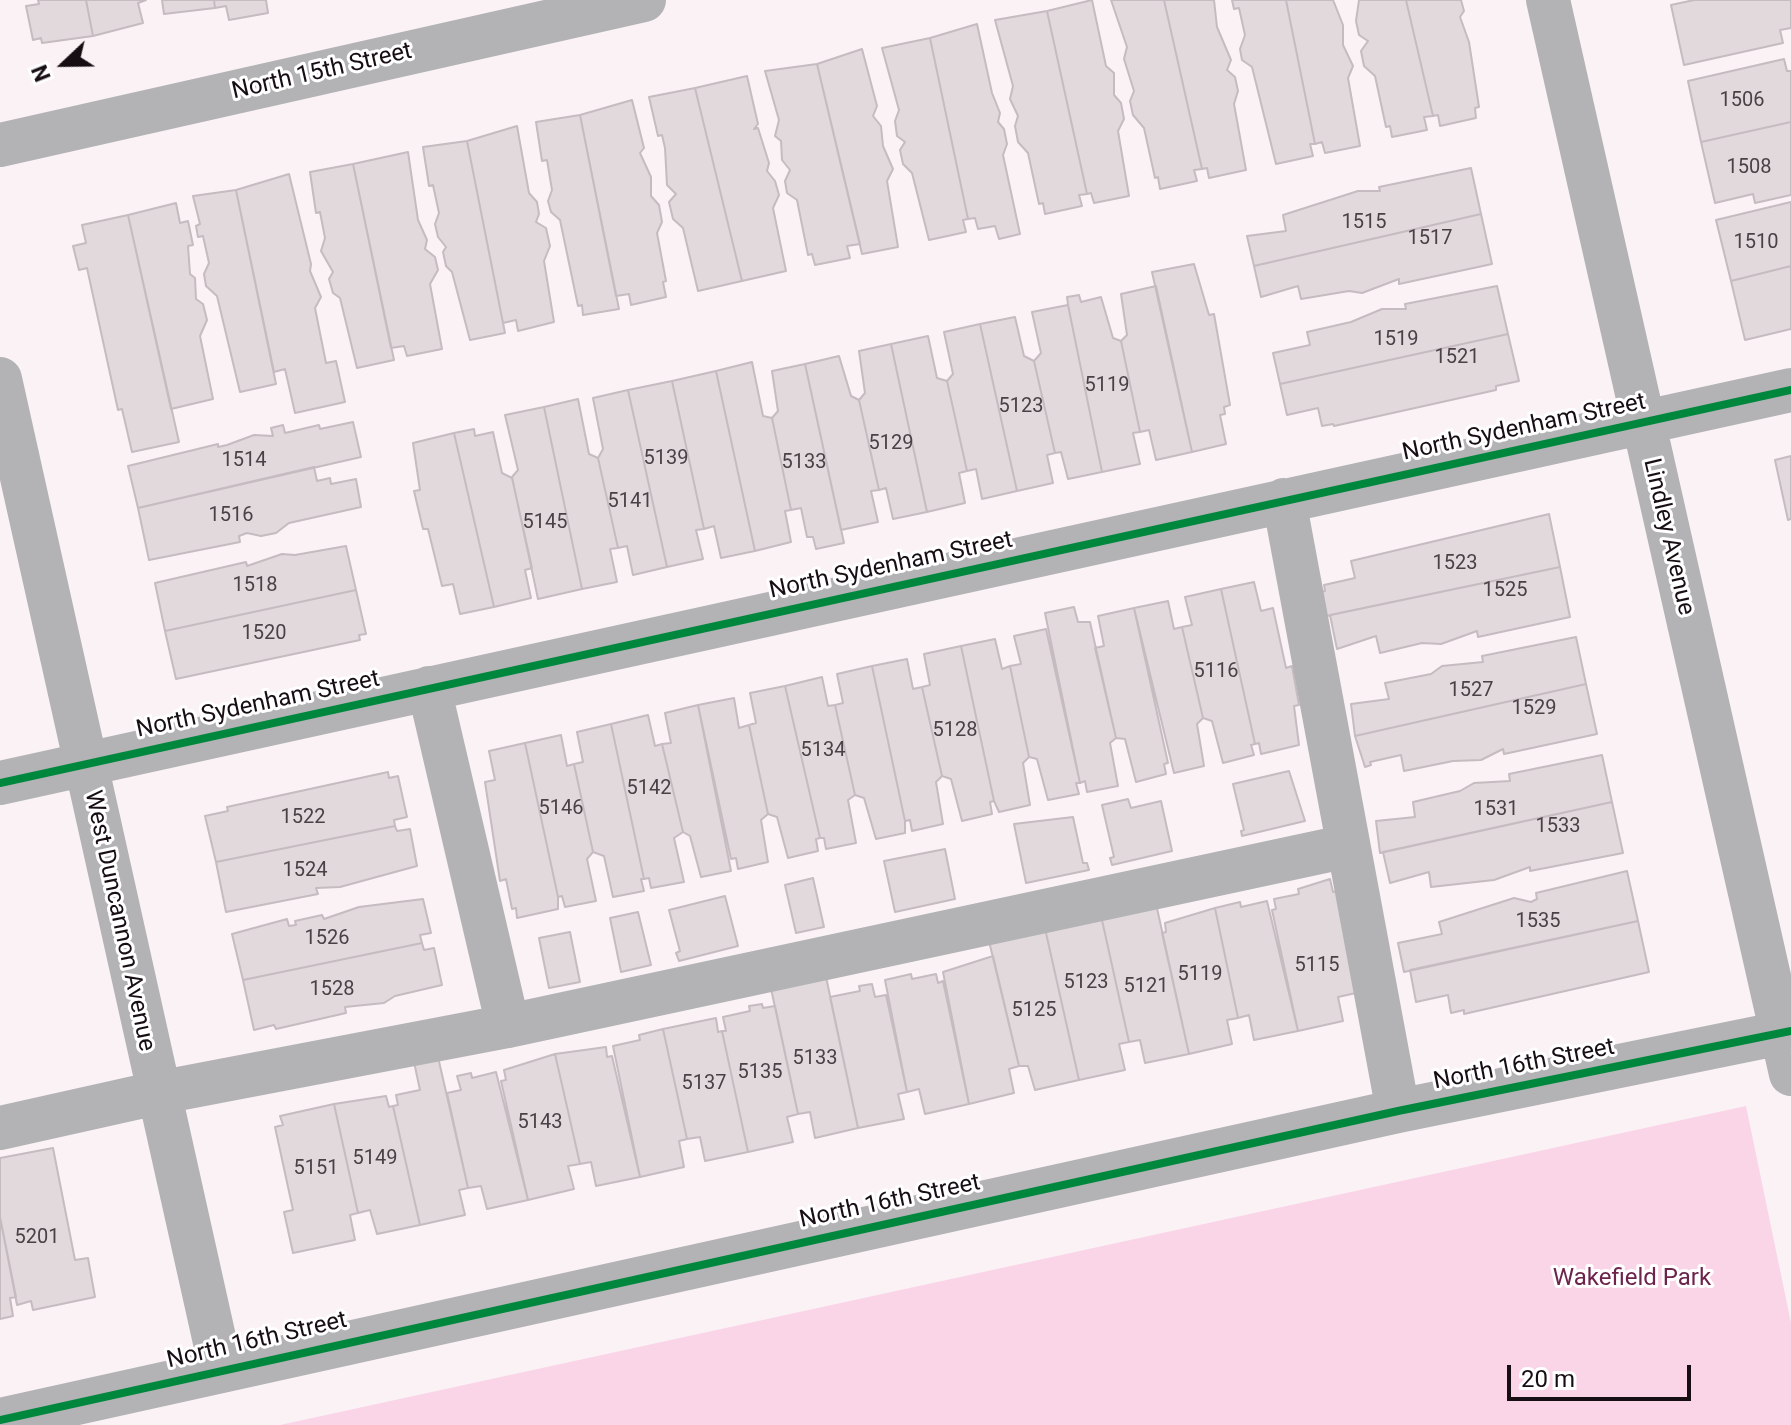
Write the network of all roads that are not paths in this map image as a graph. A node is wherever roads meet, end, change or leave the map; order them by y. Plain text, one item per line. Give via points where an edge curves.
1 (644, 0) edge
2 (1548, 0) edge
3 (0, 145) edge
4 (0, 379) edge
5 (1791, 390) edge
6 (1642, 424) junction
7 (12, 486) edge
8 (1284, 500) junction
9 (429, 688) junction
10 (84, 764) junction
11 (0, 783) edge
12 (1348, 846) junction
13 (508, 1026) junction
14 (1788, 1046) edge
15 (157, 1093) junction
16 (1398, 1111) junction
17 (0, 1128) edge
18 (221, 1369) junction
19 (0, 1420) edge

1 - 3 street, North 15th Street
2 - 6 street, Lindley Avenue
4 - 7 street, West Duncannon Avenue
5 - 6 street, North Sydenham Street
6 - 8 street, North Sydenham Street
6 - 14 street, Lindley Avenue
7 - 10 street, West Duncannon Avenue
8 - 9 street, North Sydenham Street
8 - 12 street
9 - 10 street, North Sydenham Street
9 - 13 street
10 - 11 street, North Sydenham Street
10 - 15 street, West Duncannon Avenue
12 - 13 street
12 - 16 street
13 - 15 street
14 - 16 street, North 16th Street
15 - 17 street
15 - 18 street, West Duncannon Avenue
16 - 18 street, North 16th Street
18 - 19 street, North 16th Street

